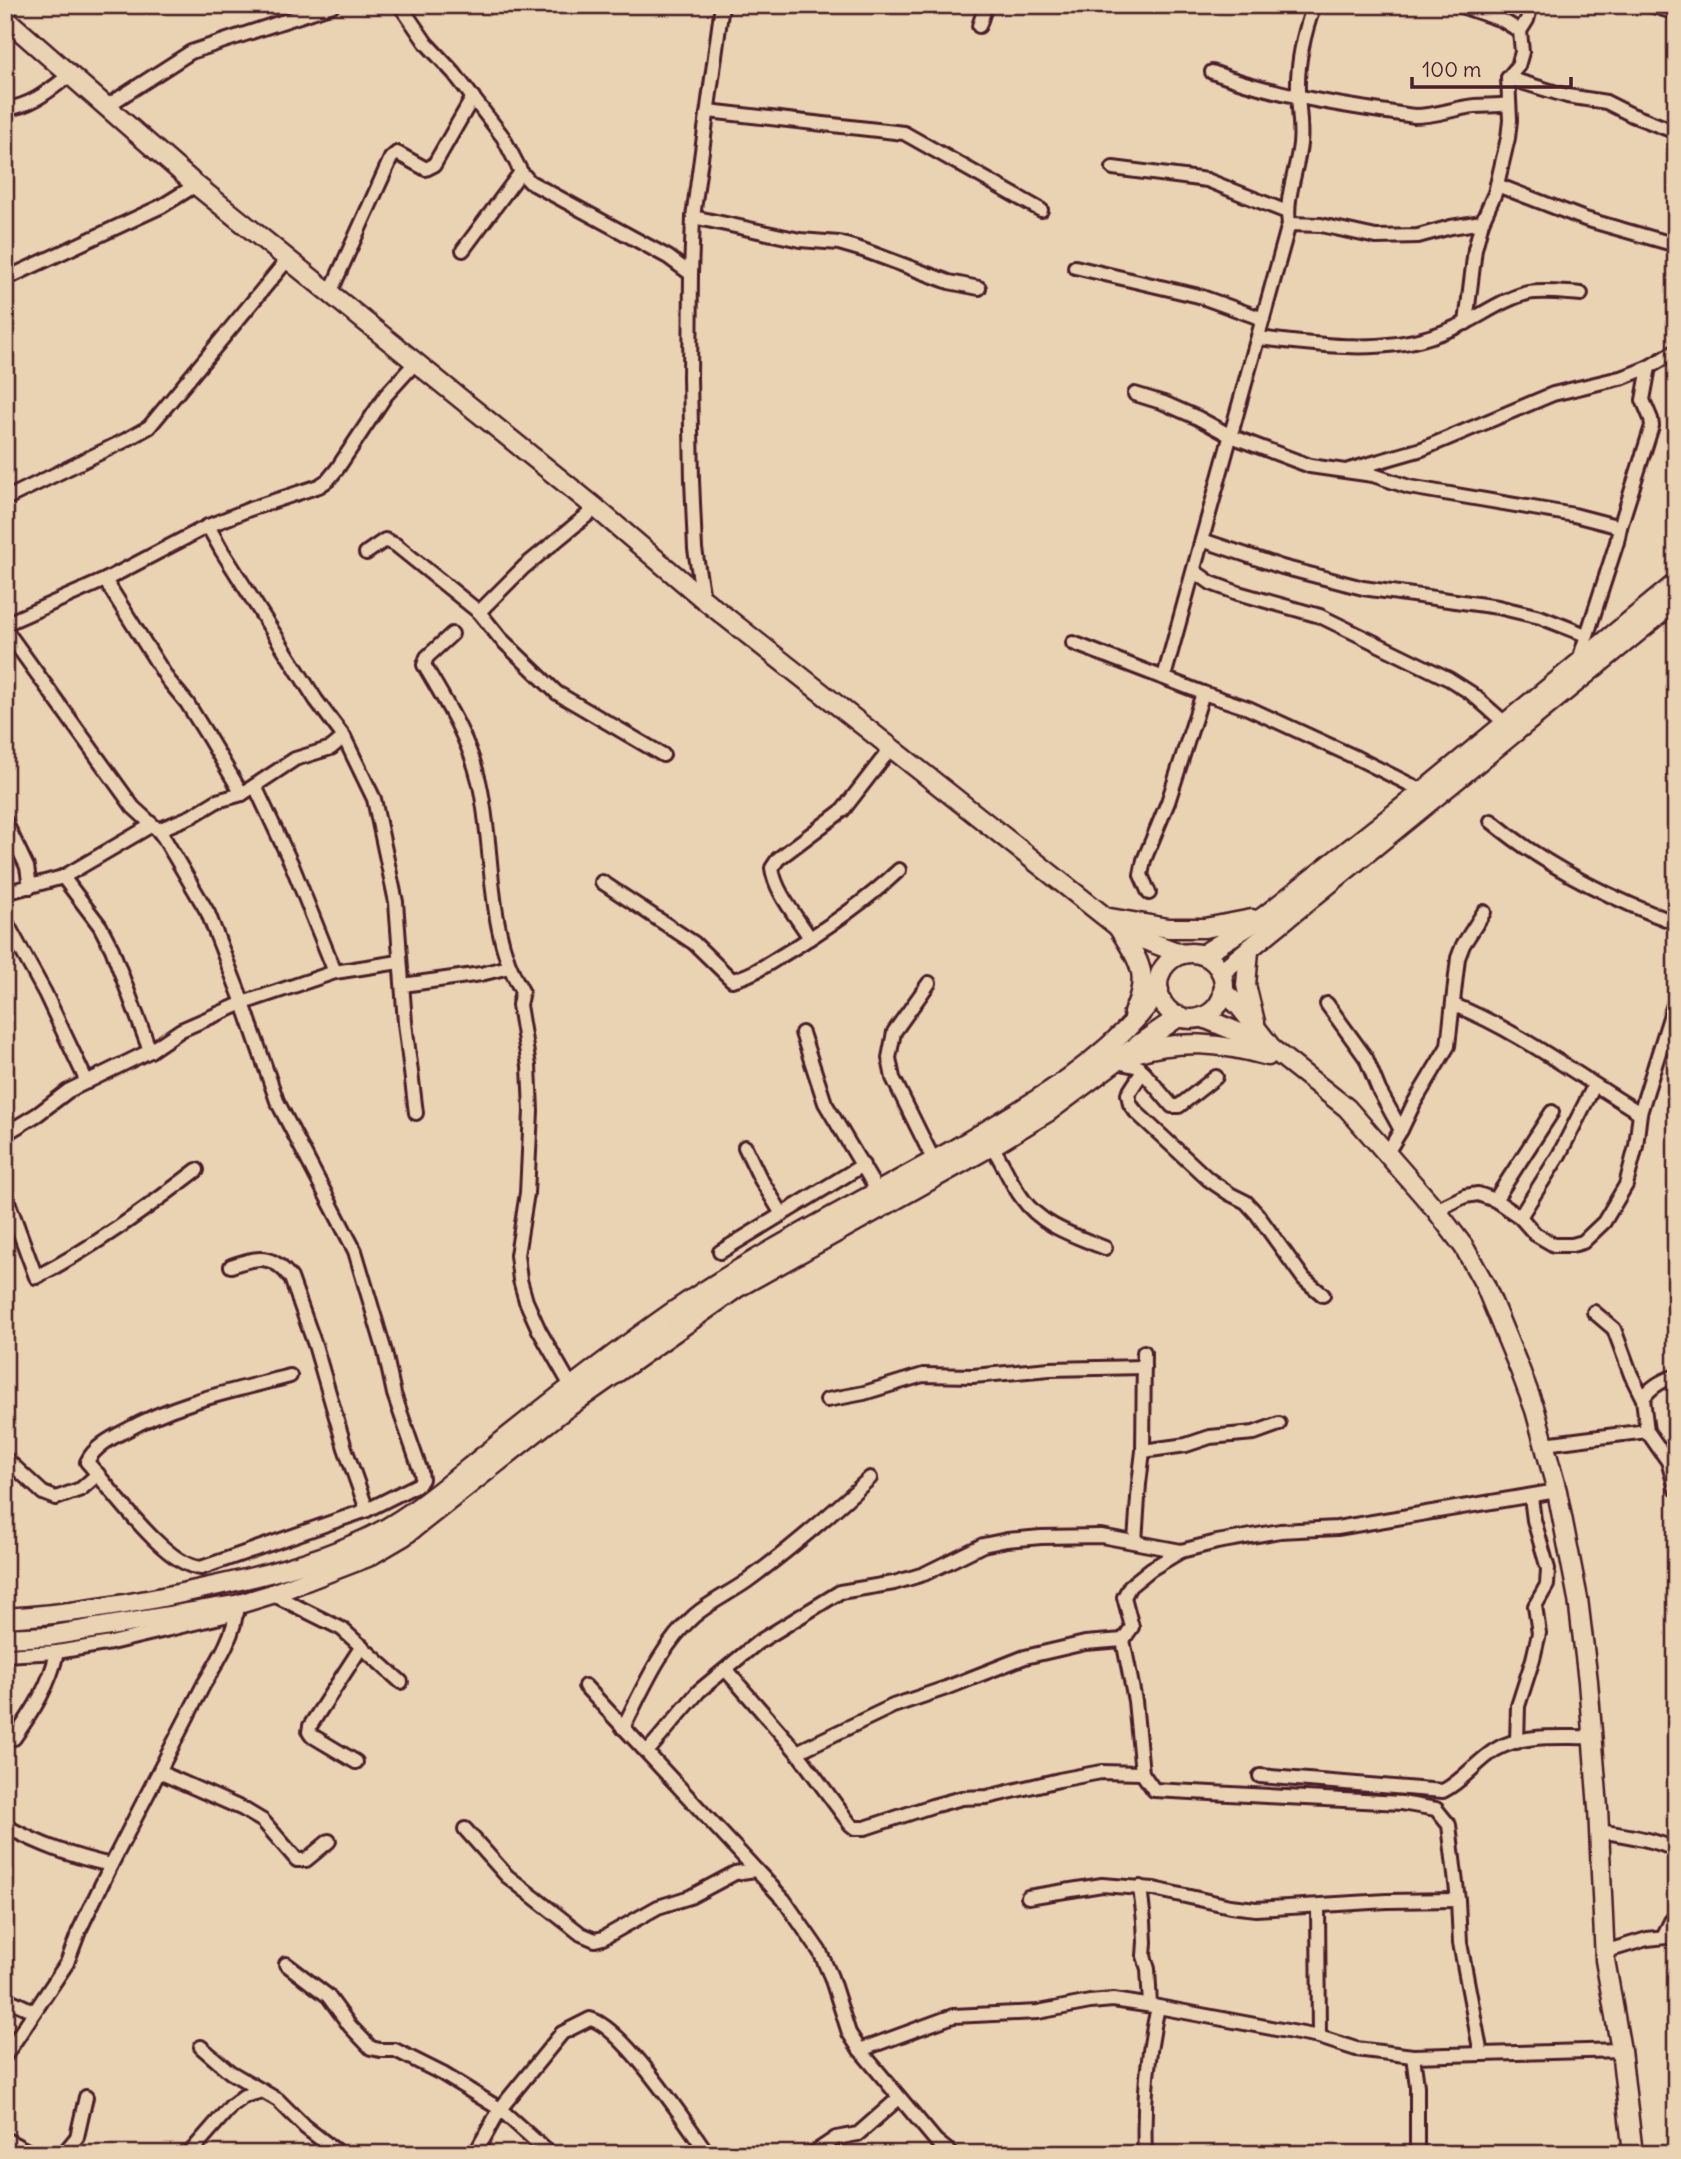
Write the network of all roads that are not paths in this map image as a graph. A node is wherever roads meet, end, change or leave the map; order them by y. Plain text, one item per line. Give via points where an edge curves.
1 (333, 5) edge
2 (400, 5) edge
3 (722, 5) edge
4 (986, 5) edge
5 (1314, 5) edge
6 (1458, 5) edge
7 (1531, 5) edge
8 (1650, 5) edge
9 (1676, 13) edge
10 (5, 18) edge
11 (979, 26) dead end
12 (1520, 31) junction
13 (1212, 72) dead end
14 (71, 74) junction
15 (1508, 78) junction
16 (1298, 96) junction
17 (473, 97) junction
18 (1509, 104) junction
19 (107, 106) junction
20 (5, 109) edge
21 (708, 111) junction
22 (1676, 132) edge
23 (1113, 167) dead end
24 (521, 172) junction
25 (196, 185) junction
26 (1497, 185) junction
27 (1041, 210) dead end
28 (693, 217) junction
29 (1288, 218) junction
30 (1482, 222) junction
31 (1676, 245) edge
32 (463, 250) dead end
33 (288, 259) junction
34 (1075, 267) dead end
35 (691, 274) junction
36 (5, 279) edge
37 (979, 288) dead end
38 (330, 293) junction
39 (1581, 294) dead end
40 (1263, 319) junction
41 (1466, 323) junction
42 (1258, 338) junction
43 (1676, 351) edge
44 (416, 362) junction
45 (1649, 367) junction
46 (1135, 394) dead end
47 (1231, 436) junction
48 (1346, 471) junction
49 (5, 499) edge
50 (596, 508) junction
51 (208, 526) junction
52 (1620, 527) junction
53 (1202, 540) junction
54 (366, 553) dead end
55 (1194, 571) junction
56 (106, 580) junction
57 (1676, 583) edge
58 (703, 599) junction
59 (1676, 601) edge
60 (479, 612) junction
61 (5, 626) edge
62 (452, 634) dead end
63 (1586, 635) junction
64 (1073, 643) dead end
65 (1578, 663) junction
66 (1164, 677) junction
67 (1203, 693) junction
68 (1505, 723) junction
69 (344, 737) junction
70 (891, 748) junction
71 (663, 755) dead end
72 (255, 786) junction
73 (1423, 791) junction
74 (242, 794) junction
75 (5, 821) edge
76 (1490, 821) dead end
77 (155, 827) junction
78 (899, 870) dead end
79 (63, 877) junction
80 (603, 882) dead end
81 (30, 887) junction
82 (5, 893) edge
83 (1149, 893) dead end
84 (1484, 912) dead end
85 (1263, 917) junction
86 (5, 920) edge
87 (1676, 923) edge
88 (1116, 926) junction
89 (810, 938) junction
90 (1249, 951) junction
91 (1182, 954) junction
92 (1202, 955) junction
93 (399, 962) junction
94 (509, 967) junction
95 (335, 972) junction
96 (1221, 972) junction
97 (929, 984) dead end
98 (403, 985) junction
99 (1159, 985) junction
100 (1223, 991) junction
101 (243, 1003) junction
102 (1675, 1003) edge
103 (1326, 1004) dead end
104 (1454, 1005) junction
105 (1180, 1016) junction
106 (1201, 1017) junction
107 (1257, 1029) junction
108 (802, 1032) dead end
109 (1121, 1035) junction
110 (150, 1051) junction
111 (1281, 1057) junction
112 (1120, 1059) junction
113 (1143, 1071) junction
114 (1216, 1077) dead end
115 (87, 1082) junction
116 (1594, 1086) junction
117 (1552, 1112) dead end
118 (416, 1113) dead end
119 (1640, 1113) junction
120 (1401, 1130) junction
121 (5, 1134) edge
122 (992, 1146) junction
123 (745, 1147) dead end
124 (1387, 1153) junction
125 (934, 1161) junction
126 (863, 1165) junction
127 (197, 1170) dead end
128 (878, 1192) junction
129 (5, 1193) edge
130 (1496, 1200) junction
131 (1436, 1210) junction
132 (782, 1214) junction
133 (1520, 1217) junction
134 (1105, 1248) dead end
135 (720, 1252) dead end
136 (231, 1266) dead end
137 (1323, 1295) dead end
138 (1594, 1312) dead end
139 (1144, 1352) dead end
140 (1144, 1367) junction
141 (290, 1376) dead end
142 (1676, 1376) edge
143 (571, 1386) junction
144 (1643, 1399) junction
145 (827, 1400) dead end
146 (1279, 1424) dead end
147 (1647, 1431) junction
148 (1544, 1444) junction
149 (1143, 1451) junction
150 (5, 1458) edge
151 (1672, 1461) edge
152 (98, 1474) junction
153 (870, 1478) dead end
154 (1676, 1489) edge
155 (1557, 1491) junction
156 (1531, 1497) junction
157 (367, 1510) junction
158 (1135, 1541) junction
159 (1181, 1551) junction
160 (272, 1594) junction
161 (236, 1609) junction
162 (5, 1618) edge
163 (5, 1638) edge
164 (1123, 1640) junction
165 (362, 1646) junction
166 (57, 1652) junction
167 (5, 1655) edge
168 (726, 1670) junction
169 (401, 1682) dead end
170 (585, 1686) dead end
171 (623, 1728) junction
172 (1592, 1737) junction
173 (14, 1738) dead end
174 (1517, 1742) junction
175 (647, 1752) junction
176 (797, 1752) junction
177 (356, 1762) dead end
178 (161, 1770) junction
179 (1142, 1773) junction
180 (1260, 1776) dead end
181 (5, 1826) edge
182 (465, 1829) dead end
183 (1599, 1831) junction
184 (329, 1841) dead end
185 (1676, 1852) edge
186 (743, 1858) junction
187 (111, 1865) junction
188 (755, 1870) junction
189 (735, 1873) junction
190 (1140, 1887) junction
191 (1028, 1897) dead end
192 (1458, 1900) junction
193 (1318, 1906) junction
194 (1676, 1916) edge
195 (1670, 1937) edge
196 (1604, 1952) junction
197 (286, 1964) dead end
198 (5, 1998) edge
199 (1154, 2006) junction
200 (33, 2011) junction
201 (1319, 2037) junction
202 (201, 2047) dead end
203 (860, 2050) junction
204 (1621, 2050) junction
205 (1481, 2054) junction
206 (5, 2056) edge
207 (1413, 2056) junction
208 (263, 2091) junction
209 (86, 2097) dead end
210 (899, 2098) junction
211 (500, 2109) junction
212 (5, 2139) edge
213 (336, 2153) edge
214 (33, 2154) edge
215 (63, 2154) edge
216 (189, 2154) edge
217 (475, 2154) edge
218 (550, 2154) edge
219 (708, 2154) edge
220 (812, 2154) edge
221 (952, 2154) edge
222 (1146, 2154) edge
223 (1417, 2154) edge
224 (1633, 2154) edge

1 - 19 street via 191,52
2 - 17 street
3 - 21 street
4 - 11 street
5 - 16 street via 1303,37
6 - 12 street
7 - 12 street
8 - 9 street
10 - 14 main road
12 - 15 street via 1522,52
13 - 16 street
14 - 19 main road
14 - 20 street via 38,99
15 - 18 street
15 - 22 street via 1606,102
16 - 18 street via 1414,116
16 - 29 street via 1300,146
17 - 24 street via 503,136
17 - 38 street via 434,165 426,169 397,153 391,158
18 - 26 street via 1508,138
19 - 25 main road
21 - 27 street via 904,133
21 - 28 street
23 - 29 street via 1207,180
24 - 32 street
24 - 35 street via 543,190
25 - 33 main road
25 - 36 street via 162,206
26 - 30 street
26 - 31 street via 1585,219
28 - 35 street
28 - 37 street via 800,240 839,243 948,282
29 - 30 street via 1376,237 1418,236
29 - 40 street
30 - 41 street
33 - 38 main road
33 - 49 street via 149,427
34 - 40 street via 1199,296
35 - 58 street via 695,549
38 - 44 main road
39 - 41 street via 1527,293
40 - 42 street
41 - 42 street via 1428,337 1346,347
42 - 47 street
43 - 45 street
44 - 50 main road
44 - 51 street via 386,395 328,480
45 - 48 street via 1553,394 1422,449
45 - 52 street via 1643,400 1652,426
46 - 47 street
47 - 48 street via 1310,467
47 - 53 street
48 - 52 street
50 - 58 main road
50 - 60 street via 524,567
51 - 56 street
51 - 69 street via 316,701
52 - 63 street
53 - 55 street
53 - 63 street via 1363,588 1497,607
54 - 60 street via 390,541
55 - 66 street
55 - 68 street via 1211,583 1320,616 1449,679
56 - 61 street
56 - 74 street
57 - 65 main road
58 - 70 main road
59 - 90 main road
60 - 71 street via 557,693
61 - 77 street via 133,807
62 - 94 street via 426,657 424,665 453,713 472,758
63 - 65 street
64 - 66 street
65 - 68 main road
66 - 67 street
67 - 73 street via 1248,708
67 - 83 street via 1168,803 1144,860 1141,875
68 - 73 main road
69 - 72 street via 331,748 296,759
69 - 93 street via 366,779 381,824 396,902
70 - 88 main road
70 - 89 street via 843,810 772,867 779,891
72 - 74 street
72 - 95 street
73 - 85 main road
74 - 77 street
75 - 81 street via 27,867
76 - 87 street via 1572,876
77 - 79 street
77 - 101 street via 208,913
78 - 89 street via 863,902
79 - 81 street
79 - 110 street via 100,926
80 - 89 street via 694,943 732,980
81 - 82 street
84 - 104 street via 1458,958
85 - 88 main road via 1205,928
85 - 92 main road
86 - 115 street
88 - 91 main road
88 - 99 main road
88 - 109 main road via 1138,960 1143,983
90 - 96 main road
90 - 107 main road via 1246,985
91 - 92 main road
91 - 99 main road via 1169,961
92 - 96 main road
93 - 95 street
93 - 98 street
94 - 98 street
94 - 143 street via 522,991 519,1005 530,1066 527,1193 517,1255 520,1280 538,1330
95 - 101 street
96 - 100 main road
97 - 125 street via 894,1032 889,1058 893,1078
98 - 118 street
99 - 105 main road via 1167,1008
99 - 109 main road via 1144,1012
100 - 106 main road via 1213,1010
100 - 107 main road
101 - 110 street via 181,1030
101 - 157 street via 277,1101 355,1251 394,1394 421,1472 419,1484
102 - 119 street
103 - 120 street via 1366,1058
104 - 116 street
104 - 120 street via 1448,1046
105 - 106 main road
105 - 112 main road
106 - 111 main road
107 - 111 main road
108 - 126 street via 825,1103
109 - 125 main road via 1020,1110
110 - 115 street
111 - 112 main road via 1195,1043 1171,1044
111 - 124 main road via 1347,1108
112 - 113 street
112 - 122 main road
113 - 114 street via 1172,1106 1179,1106
113 - 137 street via 1128,1094 1136,1112 1208,1179 1246,1202 1304,1279
115 - 121 street
116 - 119 street
116 - 133 street
117 - 130 street
119 - 133 street via 1626,1185 1604,1222 1583,1242 1554,1245 1535,1234
120 - 124 street
122 - 134 street via 1035,1213 1065,1232
122 - 160 main road via 737,1288 564,1410 388,1546
123 - 132 street
124 - 131 main road
125 - 128 main road
126 - 128 street
126 - 132 street
127 - 129 street via 146,1209 36,1277
128 - 143 main road via 740,1269
130 - 131 street via 1478,1194 1465,1196
130 - 133 street
131 - 148 main road via 1485,1285
132 - 135 street
136 - 157 street via 267,1259 291,1278
138 - 144 street via 1614,1329
139 - 140 street
140 - 145 street via 923,1375
140 - 149 street
141 - 152 street via 177,1406 137,1424 91,1455 88,1462
142 - 144 street via 1657,1384
143 - 162 main road via 422,1503 359,1542 259,1576 184,1593 77,1612
144 - 147 street
146 - 149 street via 1254,1433
147 - 148 street
147 - 151 street
148 - 155 main road
149 - 158 street
150 - 152 street via 43,1493 56,1498 81,1489
151 - 154 street
152 - 157 street via 136,1522 193,1567
153 - 171 street via 789,1549 694,1616 653,1670
155 - 156 street
155 - 172 main road via 1578,1599
156 - 159 street via 1337,1528 1280,1531
156 - 174 street via 1548,1585 1535,1606 1539,1633 1518,1706
158 - 159 street via 1147,1548
158 - 168 street via 1101,1536 1041,1537 983,1545 924,1574 840,1592 757,1643
159 - 164 street via 1130,1586 1124,1597 1132,1627
160 - 161 main road
160 - 165 street via 342,1629
161 - 163 main road
161 - 166 street via 111,1643
161 - 178 street via 221,1658
164 - 176 street via 1085,1643 1025,1657 893,1706
164 - 179 street via 1136,1701
165 - 169 street
165 - 177 street via 309,1732
166 - 167 street
166 - 173 street via 48,1684
168 - 175 street via 699,1691
168 - 176 street
170 - 171 street
171 - 175 street
172 - 174 street
172 - 183 main road
174 - 180 street via 1497,1749 1443,1791
175 - 186 street
176 - 179 street via 850,1825 859,1829 962,1798 987,1797 1101,1772
178 - 184 street via 263,1821 296,1860 306,1860
178 - 187 street
179 - 192 street via 1154,1790 1389,1802 1436,1810 1449,1825
181 - 187 street via 40,1844
182 - 189 street via 507,1876 594,1940
183 - 185 street via 1672,1847
183 - 196 main road
186 - 188 street
186 - 189 street
187 - 200 street via 67,1963
188 - 189 street
188 - 203 street via 820,1952 849,2033
190 - 191 street via 1102,1885
190 - 193 street via 1256,1909
190 - 199 street via 1144,1955
192 - 193 street
192 - 205 street via 1460,1944
193 - 201 street
194 - 195 street
195 - 196 street
196 - 204 main road
197 - 211 street via 328,1996 371,2048 410,2056
198 - 200 street
199 - 201 street
199 - 203 street via 1113,2000 1038,2012 953,2017
199 - 222 street via 1145,2096
200 - 206 street
201 - 207 street via 1356,2049
202 - 208 street via 230,2072
203 - 210 street
204 - 205 street
204 - 224 main road
205 - 207 street
207 - 223 street
208 - 213 street
208 - 216 street via 244,2096 231,2106
209 - 215 street via 78,2137
210 - 220 street via 858,2133 835,2138
210 - 221 street
211 - 217 street
211 - 218 street
211 - 219 street via 562,2034 590,2019 603,2024 638,2059
212 - 214 street

